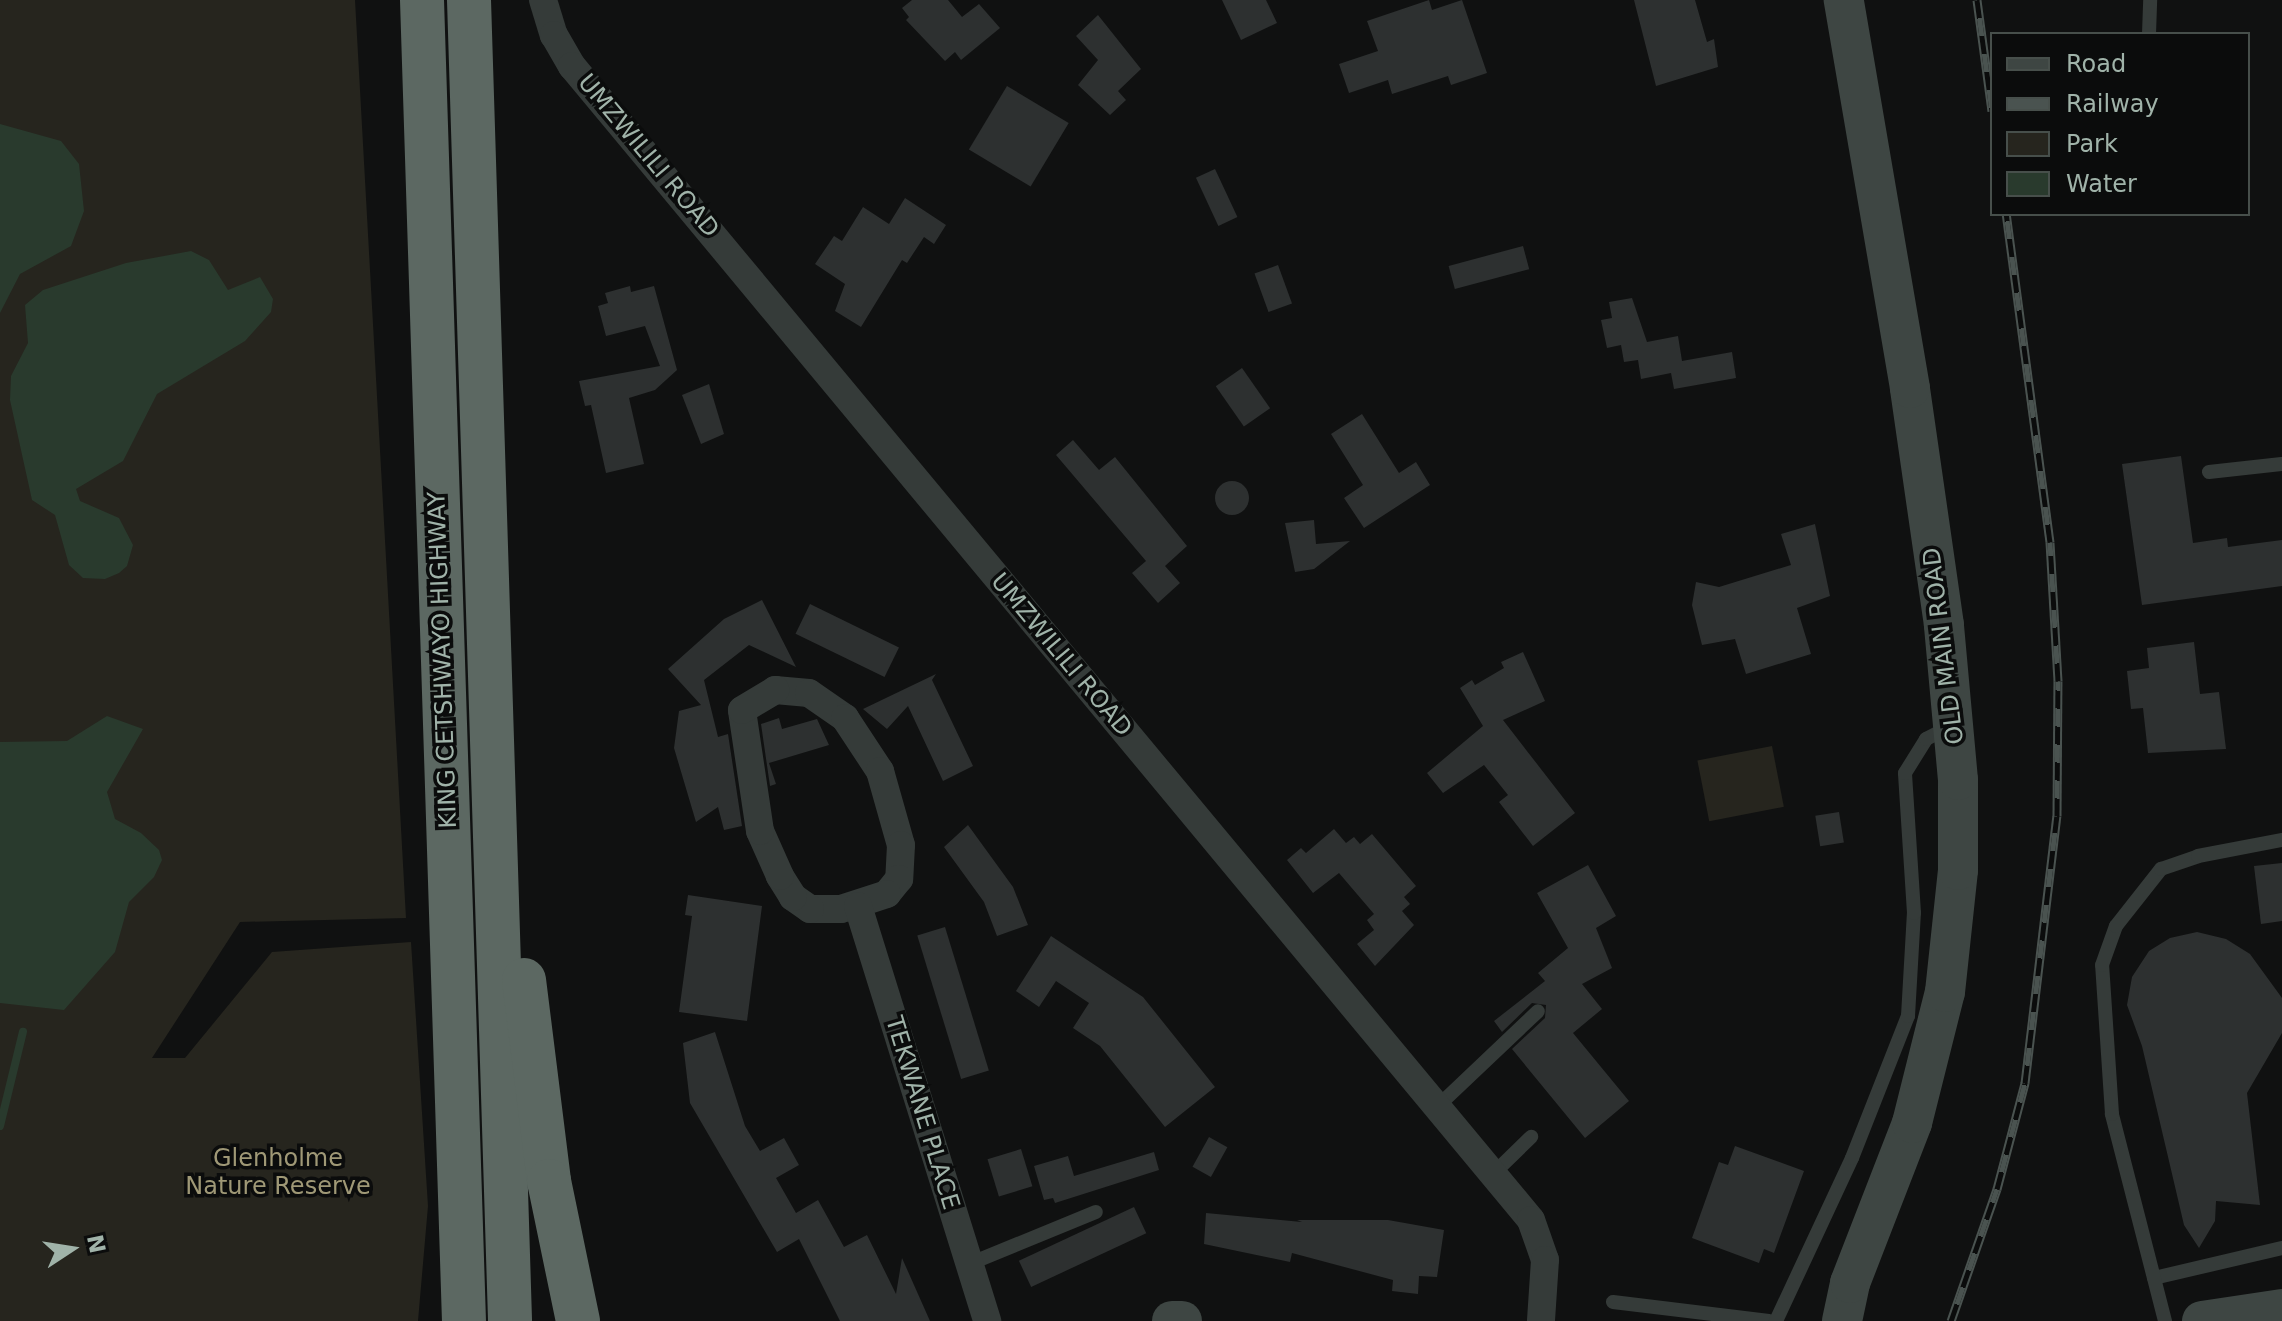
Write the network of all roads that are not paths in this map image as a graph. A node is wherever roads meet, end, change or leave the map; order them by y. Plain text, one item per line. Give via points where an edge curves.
1 (422, 0) edge
2 (469, 0) edge
3 (543, 0) edge
4 (1844, 0) edge
5 (2150, 0) edge
6 (2149, 32) edge
7 (2282, 464) edge
8 (2209, 472) dead end
9 (490, 687) junction
10 (1955, 724) junction
11 (2282, 840) edge
12 (858, 906) junction
13 (1538, 1011) dead end
14 (1437, 1107) junction
15 (1531, 1137) dead end
16 (1494, 1173) junction
17 (459, 1180) junction
18 (1096, 1212) dead end
19 (2282, 1248) edge
20 (969, 1264) junction
21 (2154, 1278) junction
22 (1613, 1302) dead end
23 (1846, 1302) edge
24 (2282, 1309) edge
25 (444, 1321) edge
26 (464, 1321) edge
27 (510, 1321) edge
28 (578, 1321) edge
29 (987, 1321) edge
30 (1172, 1321) edge
31 (1182, 1321) edge
32 (1541, 1321) edge
33 (1769, 1321) edge
34 (1776, 1321) edge
35 (1822, 1321) edge
36 (2165, 1321) edge
37 (2202, 1321) edge

1 - 17 highway, KING CETSHWAYO HIGHWAY
2 - 9 highway, KING CETSHWAYO HIGHWAY
3 - 14 street, UMZWILILI ROAD via 554,35 572,66
4 - 10 street, OLD MAIN ROAD via 1910,388
5 - 6 lane
7 - 8 lane
9 - 27 highway, KING CETSHWAYO HIGHWAY
9 - 28 highway via 549,1181
10 - 23 street, OLD MAIN ROAD via 1958,870 1945,992 1912,1123
10 - 34 lane via 1926,739 1905,773 1914,913 1908,1016 1852,1158
11 - 21 lane via 2198,856 2161,869 2135,898 2106,948 2100,996 2112,1114
12 - 12 street via 887,894 899,879 901,845 880,771 845,718 809,693 775,690 756,698 742,710 743,740 760,831 780,876 793,897 810,909
12 - 20 street, TEKWANE PLACE
13 - 14 lane
14 - 16 street, UMZWILILI ROAD
15 - 16 lane
16 - 32 street, UMZWILILI ROAD via 1531,1220 1541,1246 1546,1274
17 - 25 highway
17 - 26 highway, KING CETSHWAYO HIGHWAY
18 - 20 lane
19 - 21 lane
20 - 29 street, TEKWANE PLACE
21 - 36 lane
22 - 33 lane
23 - 35 street, OLD MAIN ROAD
24 - 37 street
30 - 31 street

